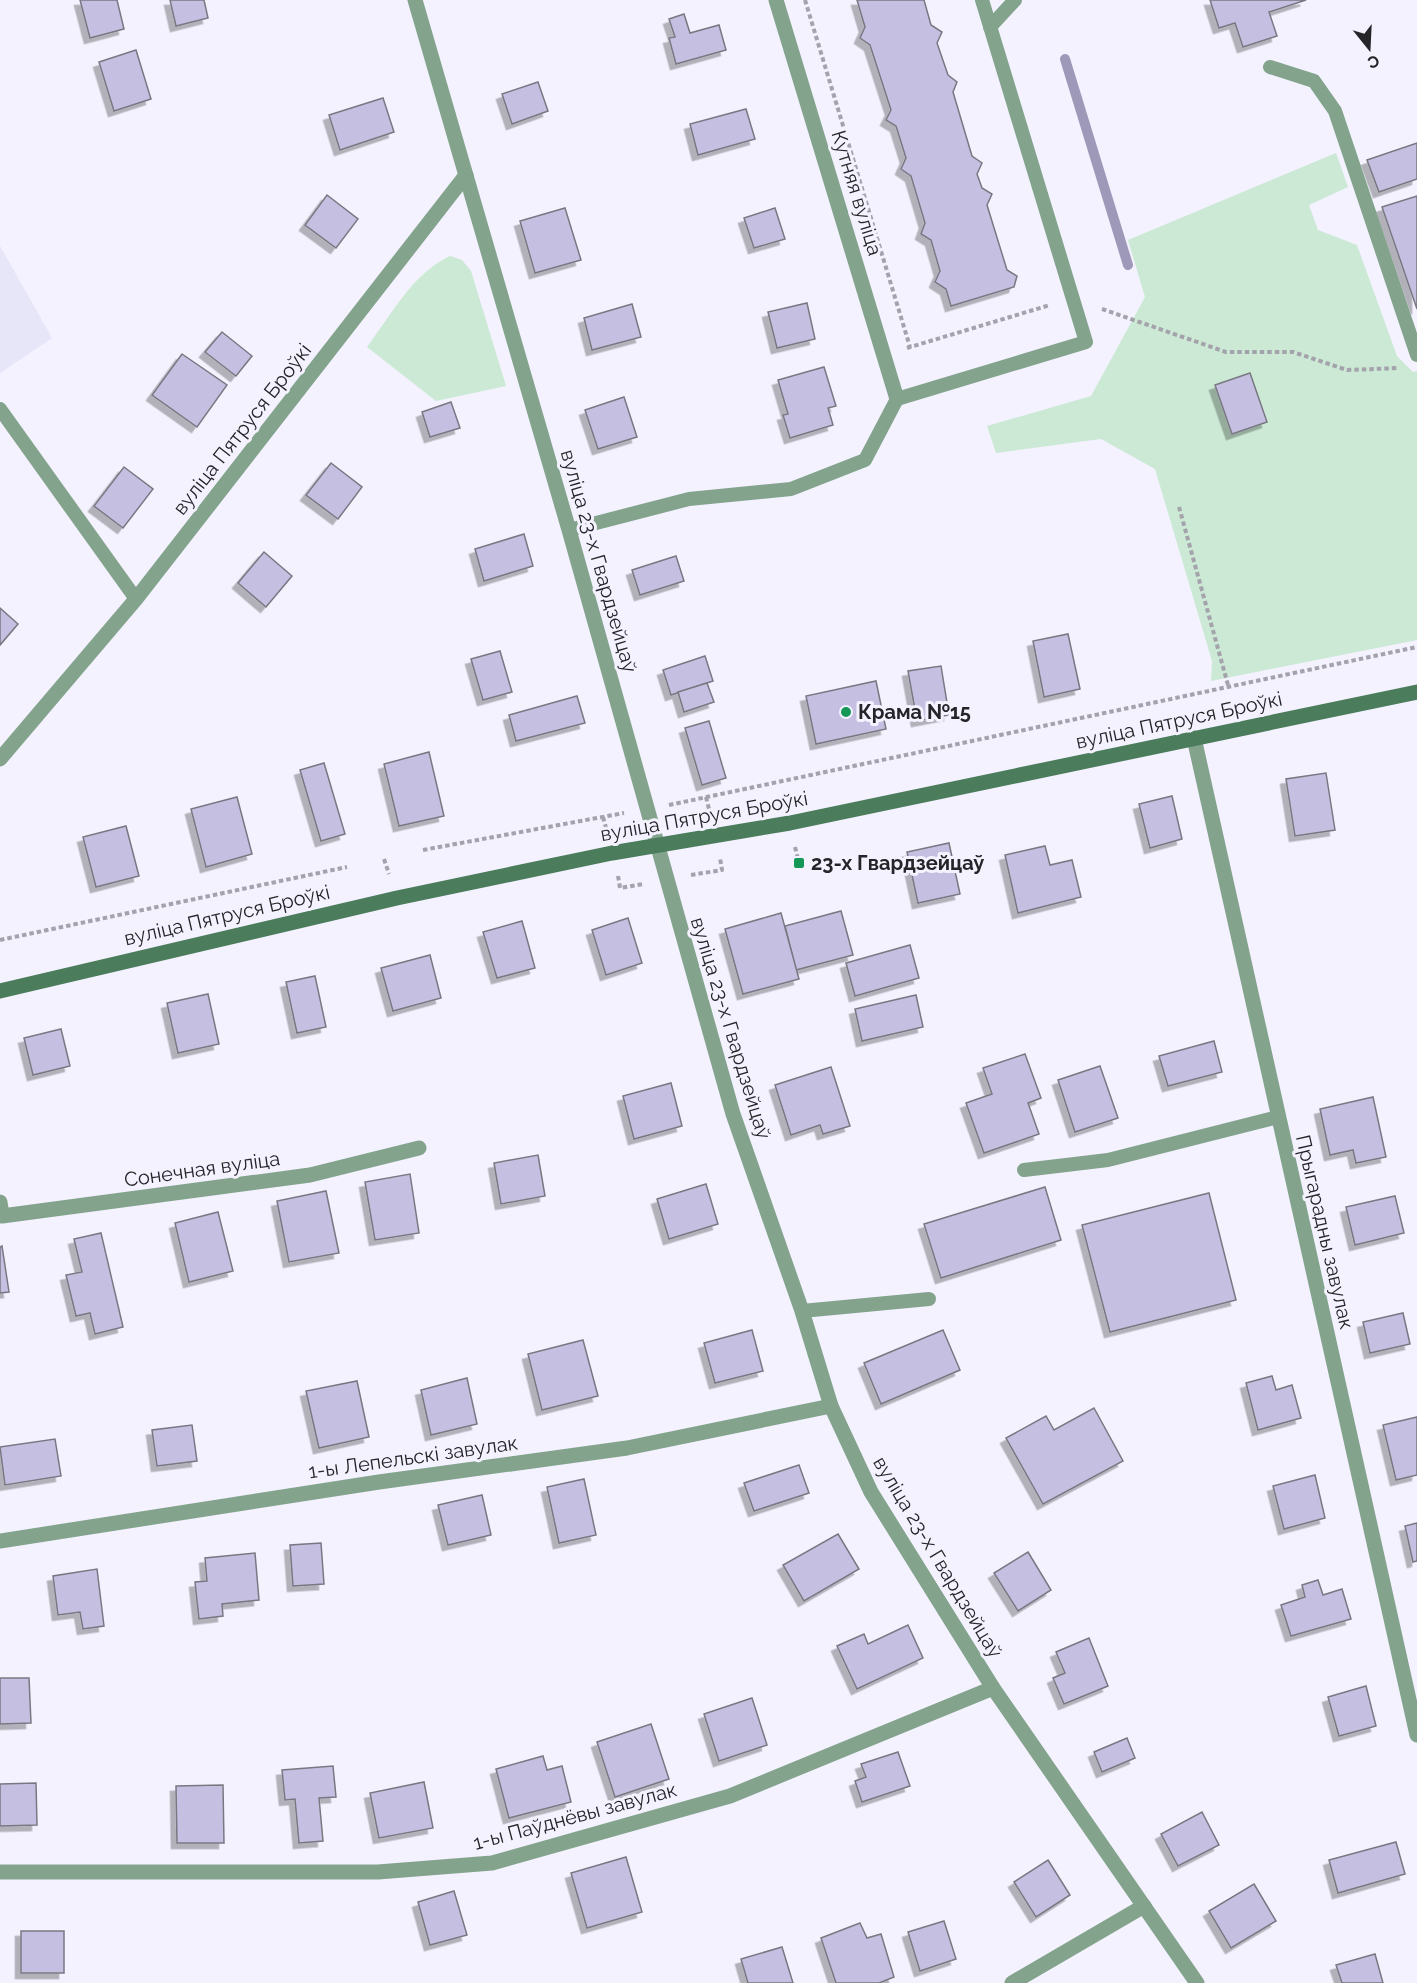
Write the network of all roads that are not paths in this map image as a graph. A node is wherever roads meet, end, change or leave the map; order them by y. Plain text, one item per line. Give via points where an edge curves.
1 (415, 0) edge
2 (776, 0) edge
3 (982, 0) edge
4 (1015, 0) edge
5 (990, 27) junction
6 (1270, 67) dead end
7 (466, 175) junction
8 (1417, 355) edge
9 (897, 399) junction
10 (0, 409) edge
11 (569, 530) junction
12 (136, 599) junction
13 (1417, 692) edge
14 (1194, 738) junction
15 (0, 759) edge
16 (657, 846) junction
17 (0, 991) edge
18 (1278, 1117) junction
19 (419, 1148) dead end
20 (1024, 1170) dead end
21 (0, 1202) edge
22 (929, 1299) dead end
23 (801, 1311) junction
24 (831, 1406) junction
25 (0, 1541) edge
26 (993, 1688) junction
27 (1417, 1735) edge
28 (0, 1872) edge
29 (1144, 1906) junction
30 (1012, 1983) edge
31 (1197, 1983) edge

1 - 7 street, вуліца 23-х Гвардзейцаў
2 - 9 street, Кутняя вуліца
3 - 5 lane
4 - 5 lane
5 - 9 lane via 1086,342
6 - 8 lane via 1314,81 1335,111
7 - 11 street, вуліца 23-х Гвардзейцаў
7 - 12 street, вуліца Пятруся Броўкі
9 - 11 lane via 865,460 791,489 689,499
10 - 12 lane
11 - 16 street, вуліца 23-х Гвардзейцаў
12 - 15 street, вуліца Пятруся Броўкі
13 - 14 main road, вуліца Пятруся Броўкі
14 - 16 main road, вуліца Пятруся Броўкі via 790,823
14 - 18 street, Прыгарадны завулак
16 - 17 main road, вуліца Пятруся Броўкі via 397,898
16 - 23 street, вуліца 23-х Гвардзейцаў via 733,1114
18 - 20 lane via 1108,1160
18 - 27 street, Прыгарадны завулак
19 - 21 street, Сонечная вуліца via 310,1175 130,1200 2,1216
22 - 23 lane
23 - 24 street, вуліца 23-х Гвардзейцаў
24 - 25 street, 1-ы Лепельскі завулак via 627,1449 379,1482
24 - 26 street, вуліца 23-х Гвардзейцаў via 870,1492
26 - 28 street, 1-ы Паўднёвы завулак via 730,1796 492,1863 378,1872
26 - 29 street, вуліца 23-х Гвардзейцаў
29 - 30 street
29 - 31 street, вуліца 23-х Гвардзейцаў

